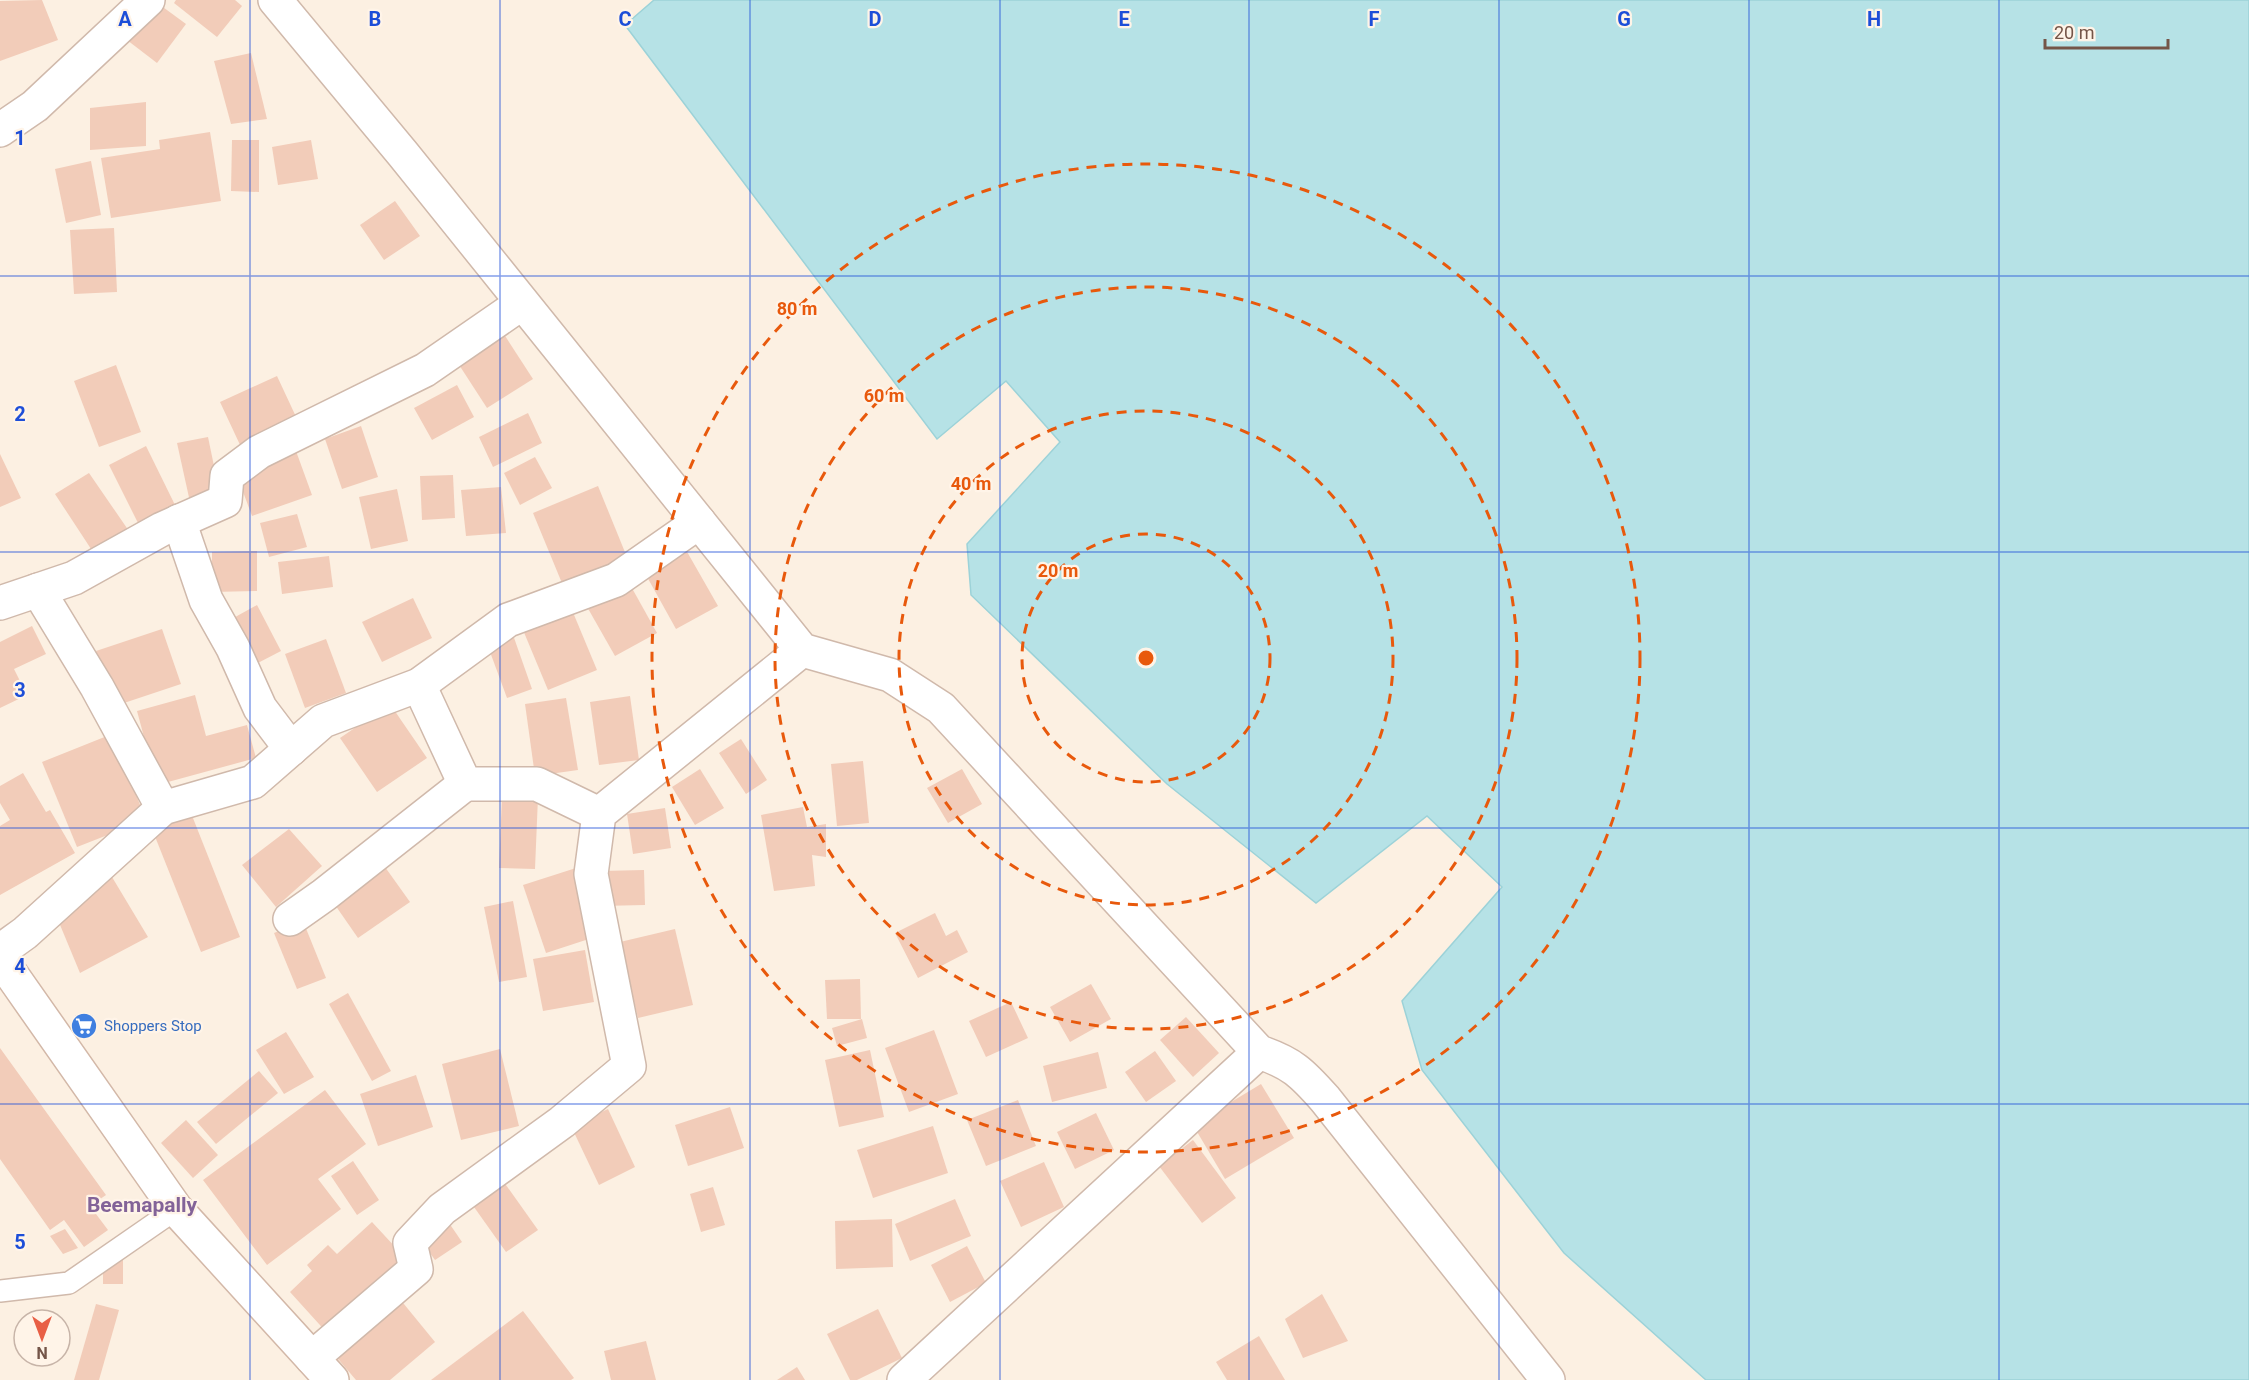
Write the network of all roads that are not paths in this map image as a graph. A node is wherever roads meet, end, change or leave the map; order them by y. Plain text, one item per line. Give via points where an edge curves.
1 (148, 0) edge
2 (275, 0) edge
3 (0, 130) edge
4 (522, 303) junction
5 (179, 521) junction
6 (699, 522) junction
7 (38, 590) junction
8 (0, 603) edge
9 (802, 650) junction
10 (419, 685) junction
11 (291, 749) junction
12 (465, 784) junction
13 (163, 808) junction
14 (599, 814) junction
15 (290, 919) dead end
16 (0, 951) edge
17 (0, 958) edge
18 (1259, 1052) junction
19 (176, 1209) junction
20 (0, 1291) edge
21 (322, 1369) edge
22 (904, 1380) edge
23 (1548, 1380) edge

1 - 3 street via 35,106
2 - 4 street
4 - 5 street via 425,370 259,452 227,476 225,501
4 - 6 street
5 - 7 street via 74,578
5 - 11 street via 206,600 260,708
6 - 9 street
6 - 10 street via 616,580 508,620
7 - 8 street
7 - 13 street
9 - 14 street
9 - 18 street via 890,675 941,708
10 - 11 street via 323,721
10 - 12 street
11 - 13 street via 253,782
12 - 14 street via 537,784
12 - 15 street
13 - 16 street
14 - 21 street via 591,874 629,1066 562,1122 442,1209 410,1243 416,1269
17 - 19 street
18 - 22 street
18 - 23 street via 1282,1060 1303,1074
19 - 20 lane via 69,1283
19 - 21 street

